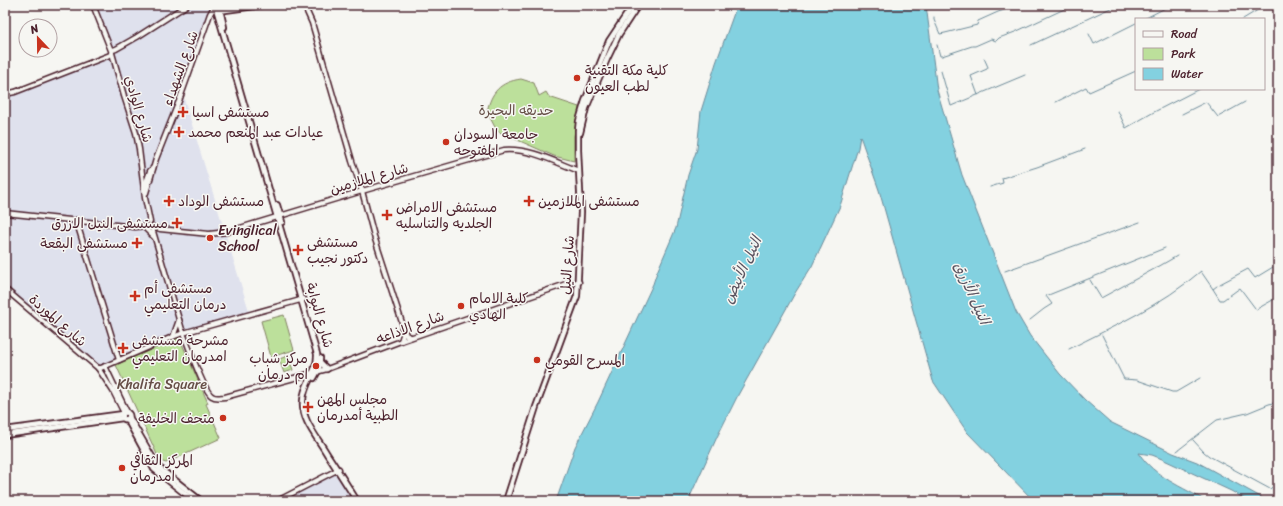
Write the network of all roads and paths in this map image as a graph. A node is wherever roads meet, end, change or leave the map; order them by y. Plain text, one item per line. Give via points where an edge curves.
1 (93, 5) edge
2 (187, 5) edge
3 (262, 5) edge
4 (633, 5) edge
5 (638, 5) edge
6 (305, 6) edge
7 (218, 9) edge
8 (112, 53) junction
9 (5, 94) edge
10 (578, 138) junction
11 (142, 169) junction
12 (152, 169) junction
13 (579, 171) junction
14 (356, 174) junction
15 (358, 186) junction
16 (144, 188) junction
17 (361, 192) junction
18 (354, 194) junction
19 (145, 196) junction
20 (5, 213) edge
21 (278, 217) junction
22 (76, 220) junction
23 (150, 226) junction
24 (162, 228) junction
25 (156, 237) junction
26 (579, 282) junction
27 (5, 289) edge
28 (303, 299) junction
29 (179, 318) junction
30 (401, 320) junction
31 (183, 333) junction
32 (173, 337) junction
33 (412, 338) junction
34 (401, 341) junction
35 (119, 360) junction
36 (320, 362) junction
37 (106, 366) junction
38 (98, 368) junction
39 (327, 369) junction
40 (315, 372) junction
41 (126, 416) junction
42 (103, 419) junction
43 (5, 430) edge
44 (5, 435) edge
45 (338, 469) junction
46 (188, 494) junction
47 (194, 501) edge
48 (201, 501) edge
49 (277, 501) edge
50 (357, 501) edge
51 (360, 501) edge
52 (506, 501) edge

1 - 8 street, شارع الوادي
2 - 8 street
3 - 7 main road
4 - 10 main road, شارع النيل via 609,41 582,109
5 - 10 main road, شارع النيل via 607,58 586,108
6 - 14 street
7 - 12 street, شارع الشهداء via 209,20
7 - 21 main road, شارع البوابة
8 - 9 street
8 - 11 street, شارع الوادي via 136,133
10 - 13 main road, شارع النيل
11 - 12 street
11 - 16 street, شارع الوادي
12 - 16 street, شارع الشهداء
12 - 19 street, شارع الشهداء
13 - 17 street, شارع الملازمين via 530,152 510,150
13 - 26 main road, شارع النيل
14 - 15 street
14 - 17 street
15 - 17 street
15 - 18 street
16 - 19 street, شارع الوادي
17 - 18 street, شارع الملازمين
17 - 30 street
18 - 21 street, شارع الملازمين
19 - 23 street, شارع الوادي
20 - 22 street, شارع الملازمين
21 - 24 street, شارع الملازمين via 212,234
21 - 28 main road, شارع البوابة
22 - 23 street, شارع الملازمين via 135,227
22 - 35 street
23 - 24 street, شارع الملازمين
23 - 25 street
23 - 25 street, شارع الوادي
24 - 25 street
25 - 29 street, شارع الوادي
26 - 33 street, شارع الاذاعه via 566,284
26 - 52 main road, شارع النيل via 576,302 536,407
27 - 38 street, شارع الموردة
28 - 31 street
28 - 36 main road, شارع البوابة via 319,348
28 - 40 main road, شارع البوابة via 317,354
29 - 31 street, شارع الوادي
29 - 32 street
30 - 33 street via 406,335
30 - 34 street
31 - 32 street
31 - 40 street, شارع الاذاعه via 204,383 213,397 225,397
32 - 35 street
33 - 34 street, شارع الاذاعه
34 - 39 street, شارع الاذاعه
35 - 37 street
36 - 39 main road
36 - 40 main road, شارع البوابة
37 - 38 street
37 - 41 street
38 - 41 street, شارع الموردة
39 - 40 street, شارع الاذاعه
40 - 45 main road, شارع البوابة via 306,400 308,417
41 - 42 main road
41 - 46 main road via 154,469
42 - 43 main road
42 - 44 main road
45 - 49 street
45 - 50 main road, شارع البوابة
45 - 51 main road, شارع البوابة
46 - 47 main road
46 - 48 main road

